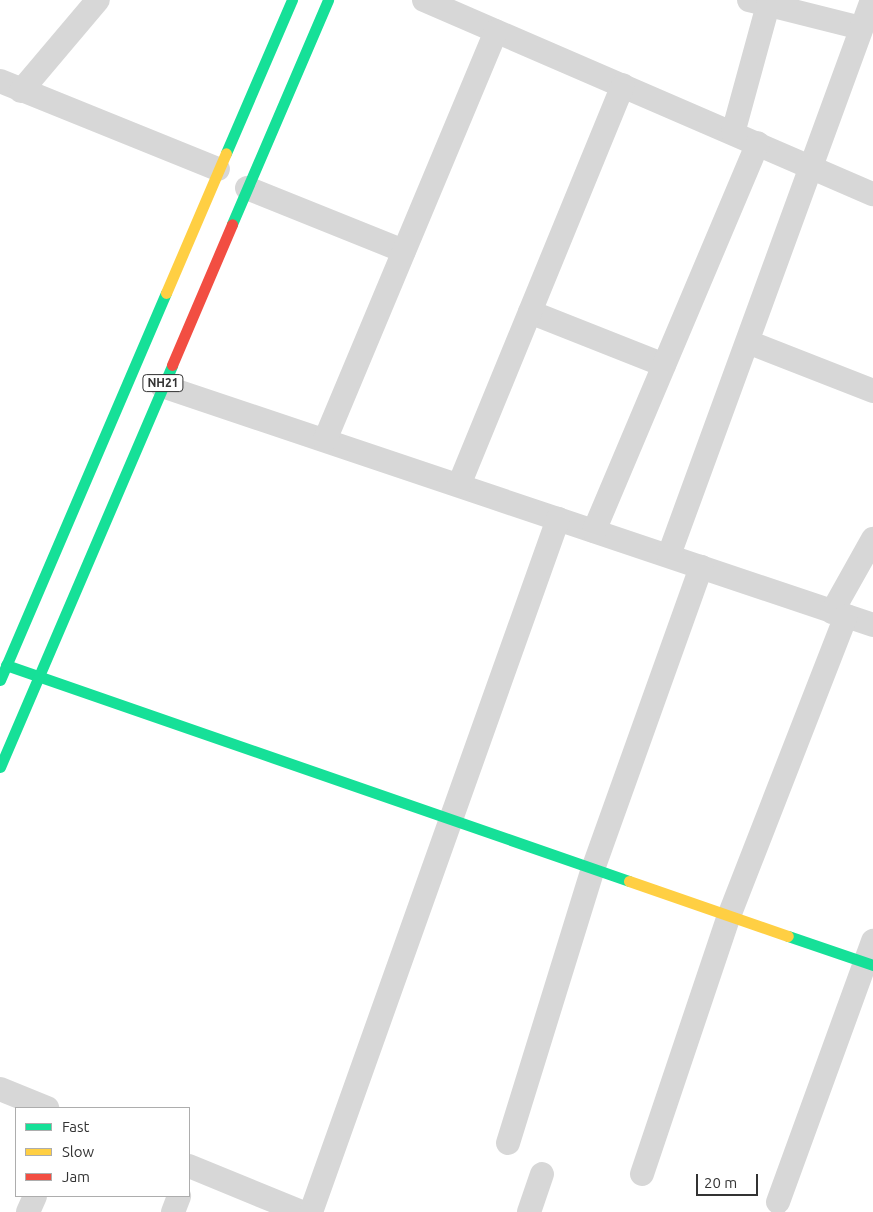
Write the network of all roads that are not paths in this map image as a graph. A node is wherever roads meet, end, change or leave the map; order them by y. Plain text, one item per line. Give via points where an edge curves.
1 (98, 0) edge
2 (291, 0) edge
3 (328, 0) edge
4 (424, 0) edge
5 (872, 0) edge
6 (759, 2) edge
7 (861, 28) junction
8 (496, 31) junction
9 (623, 85) junction
10 (10, 86) edge
11 (733, 133) junction
12 (758, 143) junction
13 (813, 167) junction
14 (218, 170) junction
15 (247, 188) junction
16 (873, 194) edge
17 (404, 251) junction
18 (530, 312) junction
19 (748, 342) junction
20 (664, 365) junction
21 (162, 386) junction
22 (873, 391) edge
23 (325, 440) junction
24 (459, 486) junction
25 (558, 519) junction
26 (594, 530) junction
27 (873, 539) edge
28 (669, 555) junction
29 (701, 567) junction
30 (839, 614) junction
31 (873, 625) edge
32 (6, 665) junction
33 (36, 678) junction
34 (0, 680) edge
35 (0, 767) edge
36 (450, 820) junction
37 (593, 869) junction
38 (729, 916) junction
39 (870, 956) edge
40 (0, 1089) edge
41 (45, 1107) edge
42 (508, 1143) dead end
43 (190, 1167) edge
44 (542, 1174) dead end
45 (642, 1174) dead end
46 (35, 1197) edge
47 (179, 1197) edge
48 (778, 1202) dead end
49 (28, 1212) edge
50 (173, 1212) edge
51 (301, 1212) edge
52 (311, 1212) edge
53 (529, 1212) edge

1 - 10 street
2 - 14 main road, NH21
3 - 15 main road, NH21
4 - 8 street
5 - 7 street
6 - 7 street
6 - 11 street
7 - 13 street
8 - 9 street
8 - 17 street
9 - 11 street
9 - 18 street
10 - 14 street
11 - 12 street
12 - 13 street
12 - 20 street
13 - 16 street
13 - 19 street
14 - 32 main road, NH21
15 - 17 street
15 - 21 main road, NH21
17 - 23 street
18 - 20 street
18 - 24 street
19 - 22 street
19 - 28 street
20 - 26 street
21 - 23 street
21 - 33 main road, NH21
23 - 24 street
24 - 25 street
25 - 26 street
25 - 36 street
26 - 28 street
27 - 30 street
28 - 29 street
29 - 30 street
29 - 37 street
30 - 31 street
30 - 38 street
32 - 33 main road
32 - 34 main road, NH21
33 - 35 main road, NH21
33 - 36 main road
36 - 37 main road
36 - 52 street
37 - 38 main road
37 - 42 street
38 - 39 main road
38 - 45 street
39 - 48 street
40 - 41 street
43 - 51 street
44 - 53 street
46 - 49 street
47 - 50 street

